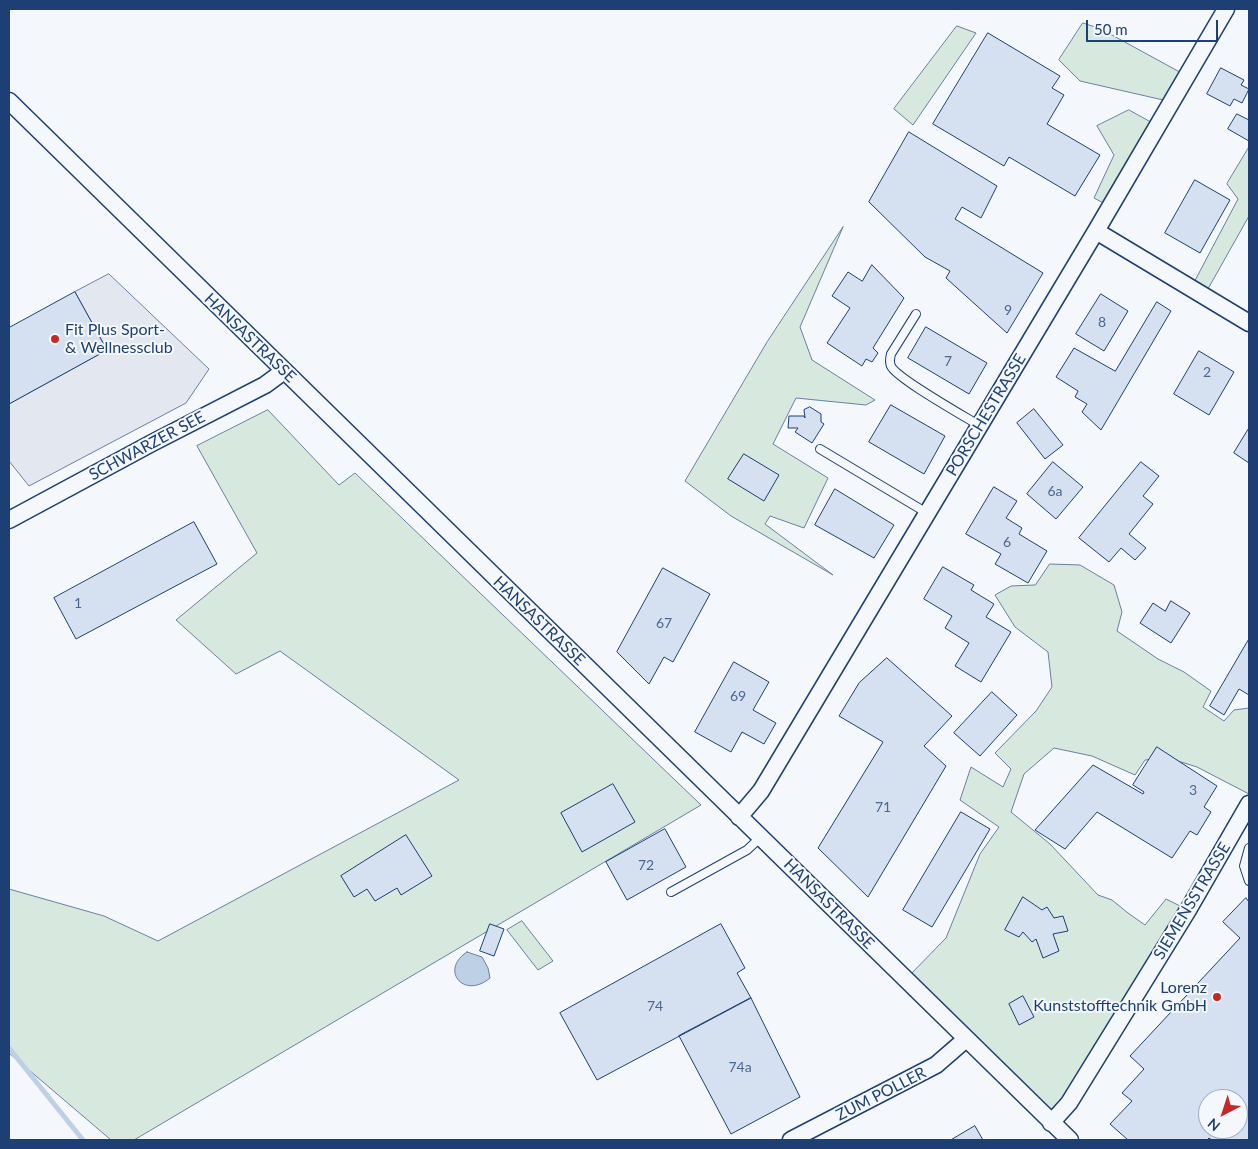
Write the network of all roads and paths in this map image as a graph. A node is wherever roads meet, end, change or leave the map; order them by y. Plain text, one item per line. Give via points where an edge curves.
1 (1226, 9) edge
2 (9, 101) edge
3 (1096, 232) junction
4 (916, 314) dead end
5 (1249, 323) edge
6 (284, 371) junction
7 (980, 426) junction
8 (820, 449) dead end
9 (927, 513) junction
10 (9, 520) edge
11 (1249, 804) edge
12 (739, 817) junction
13 (761, 837) junction
14 (1249, 848) edge
15 (1249, 881) edge
16 (670, 892) dead end
17 (966, 1039) junction
18 (1051, 1123) junction
19 (792, 1140) edge
20 (1070, 1140) edge

1 - 3 street, PORSCHESTRASSE
2 - 6 street, HANSASTRASSE
3 - 5 street
3 - 7 street, PORSCHESTRASSE
4 - 7 lane via 891,354 891,367 903,379
6 - 10 street, SCHWARZER SEE via 265,386
6 - 12 street, HANSASTRASSE
7 - 9 street, PORSCHESTRASSE
8 - 9 lane
9 - 12 street, PORSCHESTRASSE via 761,791
11 - 18 street, SIEMENSSTRASSE via 1069,1103
12 - 13 street, HANSASTRASSE
13 - 16 lane via 747,850
13 - 17 street, HANSASTRASSE
14 - 15 lane via 1244,866
17 - 18 street, HANSASTRASSE
17 - 19 street, ZUM POLLER via 936,1065
18 - 20 street, HANSASTRASSE

